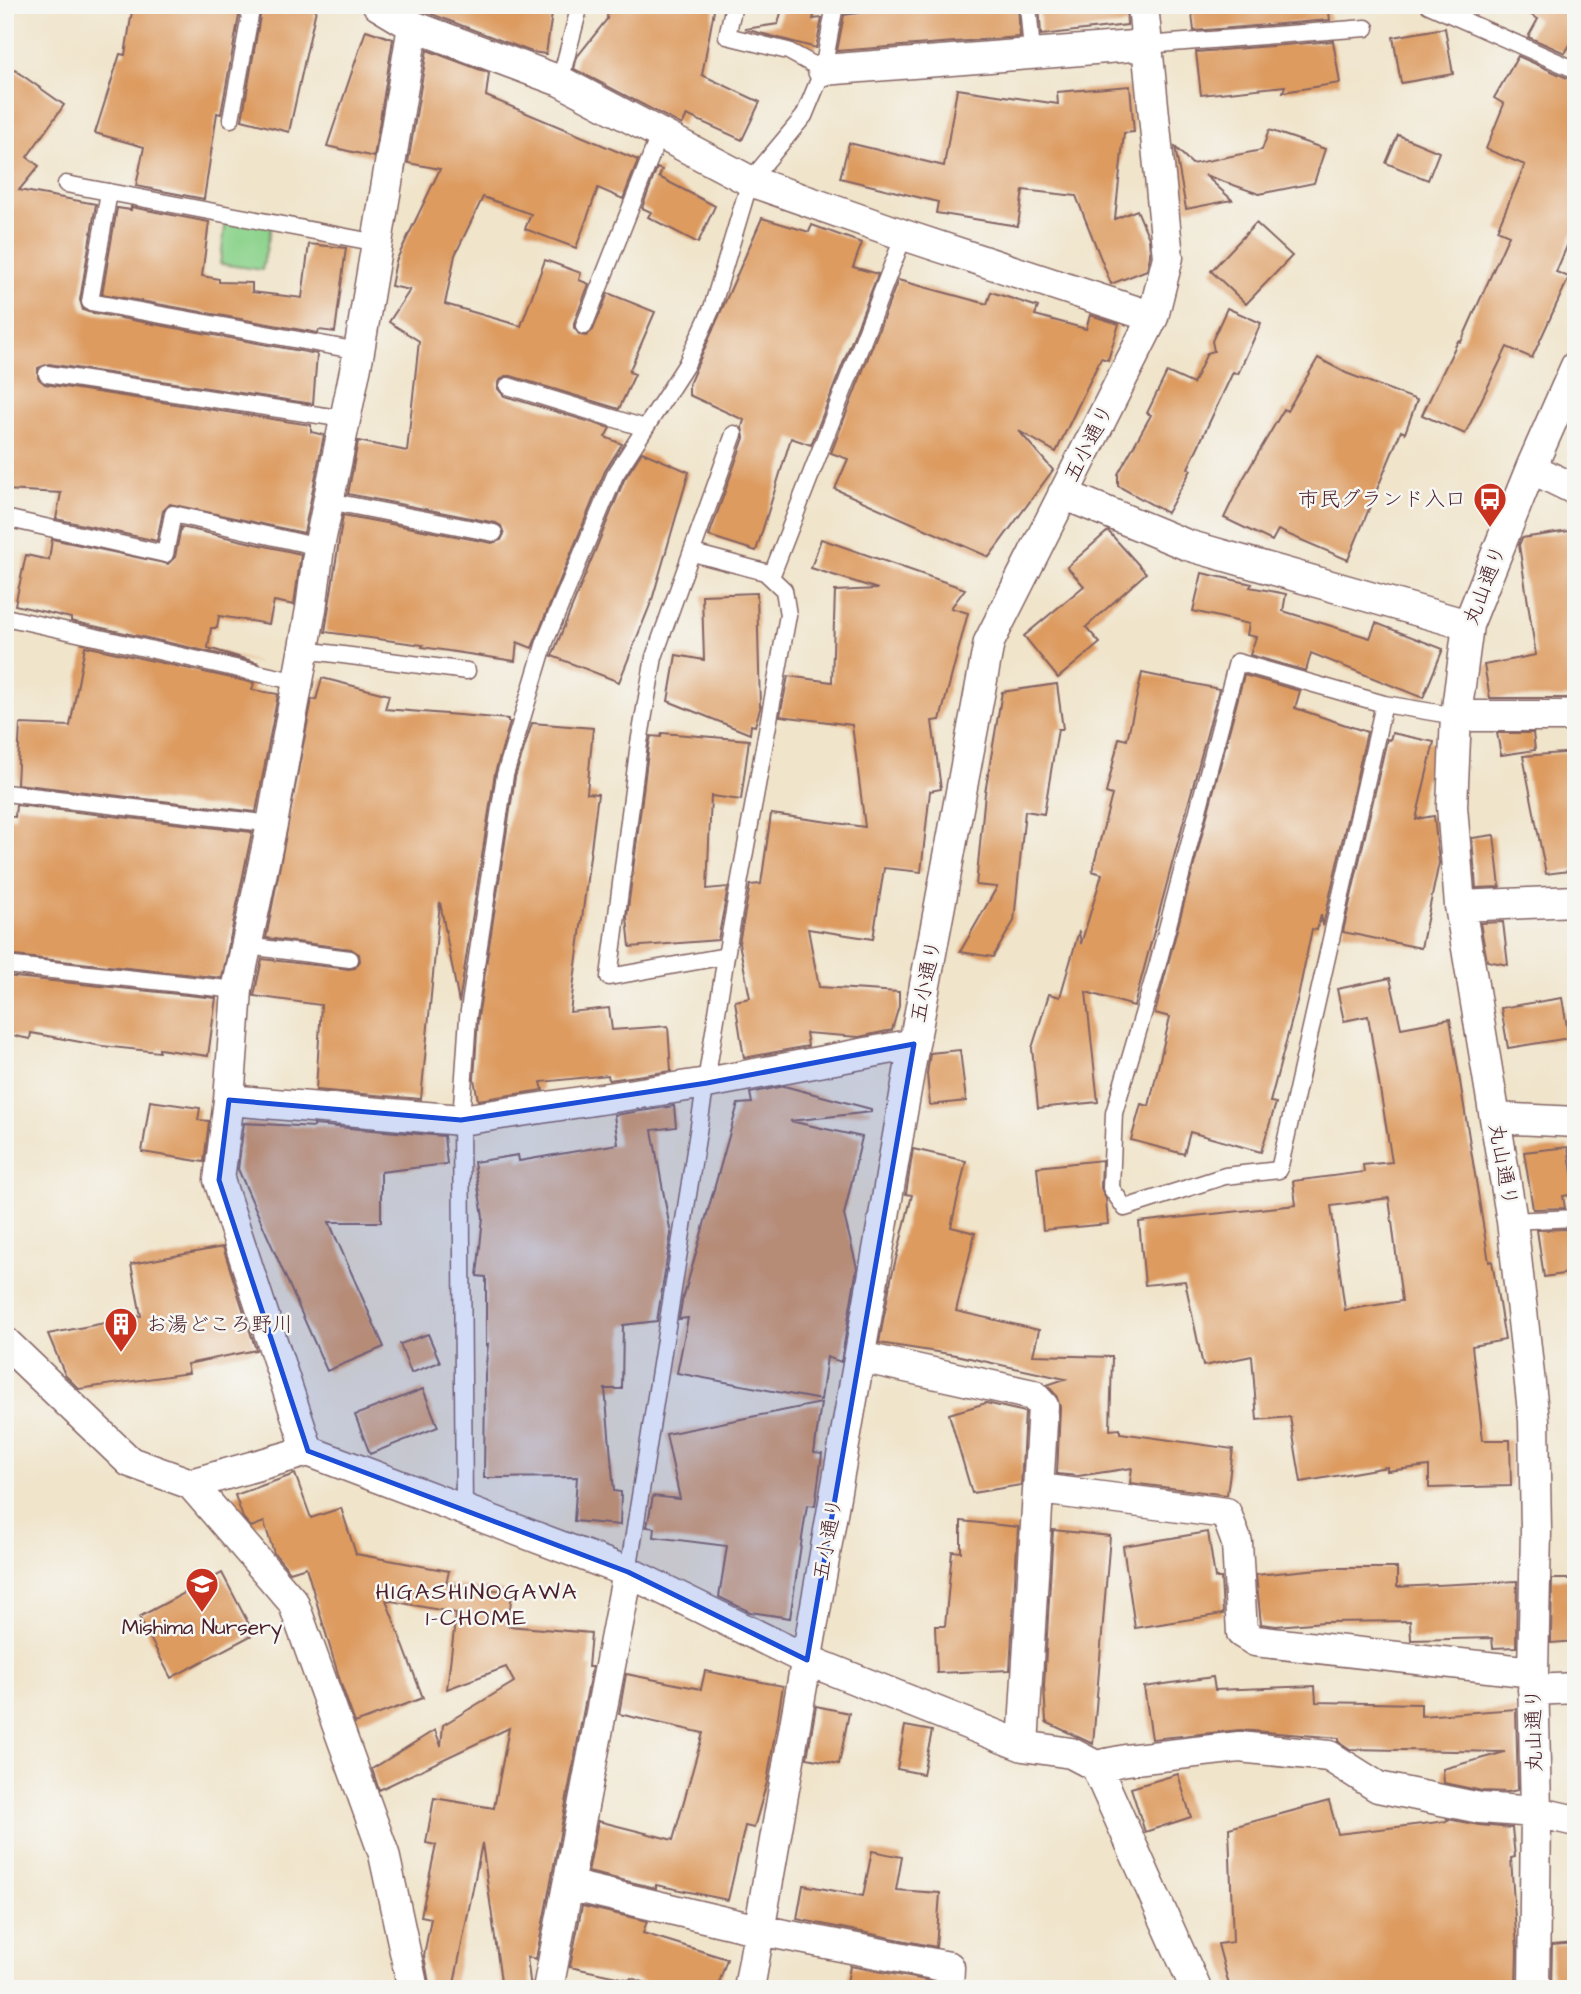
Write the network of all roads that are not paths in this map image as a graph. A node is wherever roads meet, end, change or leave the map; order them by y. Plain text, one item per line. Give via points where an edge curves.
1 (252, 5) edge
2 (378, 5) edge
3 (580, 5) edge
4 (734, 5) edge
5 (835, 5) edge
6 (1028, 5) edge
7 (1143, 5) edge
8 (1429, 5) edge
9 (413, 26) junction
10 (1366, 28) dead end
11 (1146, 45) junction
12 (1032, 52) junction
13 (1576, 69) edge
14 (823, 71) junction
15 (561, 82) junction
16 (231, 119) dead end
17 (660, 133) junction
18 (750, 181) junction
19 (66, 184) dead end
20 (109, 192) junction
21 (904, 235) junction
22 (378, 243) junction
23 (1153, 317) junction
24 (584, 326) dead end
25 (359, 351) junction
26 (1576, 366) edge
27 (47, 374) dead end
28 (508, 386) dead end
29 (345, 419) junction
30 (645, 428) junction
31 (734, 433) dead end
32 (1531, 468) junction
33 (1576, 490) edge
34 (1063, 494) junction
35 (328, 501) junction
36 (5, 518) edge
37 (494, 533) dead end
38 (319, 547) junction
39 (693, 552) junction
40 (771, 577) junction
41 (5, 617) edge
42 (1468, 625) junction
43 (304, 650) junction
44 (467, 671) dead end
45 (298, 682) junction
46 (1384, 704) junction
47 (1456, 716) junction
48 (1576, 716) edge
49 (5, 793) edge
50 (272, 824) junction
51 (1576, 901) edge
52 (1460, 906) junction
53 (246, 946) junction
54 (726, 956) junction
55 (350, 959) dead end
56 (5, 965) edge
57 (237, 990) junction
58 (914, 1044) junction
59 (707, 1083) junction
60 (229, 1100) junction
61 (1495, 1118) junction
62 (461, 1120) junction
63 (1576, 1122) edge
64 (1576, 1218) edge
65 (1512, 1221) junction
66 (5, 1342) edge
67 (860, 1357) junction
68 (309, 1451) junction
69 (191, 1484) junction
70 (1040, 1489) junction
71 (464, 1510) junction
72 (628, 1572) junction
73 (807, 1660) junction
74 (1533, 1681) junction
75 (1576, 1688) edge
76 (1023, 1746) junction
77 (1096, 1766) junction
78 (1535, 1812) junction
79 (1576, 1821) edge
80 (568, 1885) junction
81 (759, 1930) junction
82 (414, 1989) edge
83 (548, 1989) edge
84 (749, 1989) edge
85 (948, 1989) edge
86 (1196, 1989) edge
87 (1534, 1989) edge

1 - 16 lane
2 - 9 street
3 - 15 lane
4 - 14 lane via 727,36 788,51
5 - 14 lane
6 - 12 lane
7 - 11 street, 五小通り
8 - 13 lane
9 - 15 street
9 - 22 street
10 - 11 lane
11 - 12 street
11 - 23 street, 五小通り via 1168,257
12 - 14 street
14 - 18 lane via 804,117
15 - 17 street
17 - 18 street
17 - 24 lane
18 - 21 street
18 - 30 lane via 712,308 687,365
19 - 20 lane
20 - 22 lane
20 - 25 lane via 90,302
21 - 23 street
21 - 40 lane
22 - 25 street
23 - 34 street, 五小通り
25 - 29 street
26 - 32 street, 丸山通り
27 - 29 lane
28 - 30 lane
29 - 35 street
30 - 62 lane via 615,475 545,642 505,775 468,1017
31 - 39 lane
32 - 33 street
32 - 42 street, 丸山通り
34 - 42 street via 1187,545
34 - 58 street, 五小通り via 989,642
35 - 37 lane
35 - 38 street
36 - 38 lane via 166,554 173,514
38 - 43 street
39 - 40 lane
39 - 54 lane via 654,657 609,977
40 - 54 lane via 784,590 788,615
41 - 45 lane
42 - 47 street, 丸山通り
43 - 44 lane
43 - 45 street
45 - 50 street
46 - 46 lane via 1279,1170 1225,1176 1125,1208 1111,1188 1114,1113 1237,662
46 - 47 lane
47 - 48 street
47 - 52 street, 丸山通り via 1452,806
49 - 50 lane
50 - 53 street
51 - 52 street
52 - 61 street, 丸山通り
53 - 55 lane
53 - 57 street
54 - 59 lane
56 - 57 lane
57 - 60 street
58 - 59 street
58 - 67 street, 五小通り
59 - 62 street
59 - 72 lane
60 - 62 street
60 - 68 street via 219,1180
61 - 63 street
61 - 65 street, 丸山通り
62 - 71 lane
64 - 65 lane
65 - 74 street, 丸山通り via 1535,1420
66 - 69 street via 130,1462
67 - 70 street via 1033,1395 1043,1406
67 - 73 street, 五小通り
68 - 69 street
68 - 71 street
69 - 82 street via 293,1602 384,1854
70 - 74 street via 1226,1513 1237,1543 1241,1633 1255,1641
70 - 76 street
71 - 72 street
72 - 73 street
72 - 80 street
73 - 76 street
73 - 81 street, 五小通り
74 - 75 street
74 - 78 street, 丸山通り
76 - 77 street via 1071,1753
77 - 78 street via 1239,1747 1329,1756 1378,1787 1480,1808
77 - 86 street
78 - 79 street
78 - 87 street, 丸山通り
80 - 81 street
80 - 83 street
81 - 84 street, 五小通り
81 - 85 street via 949,1967

